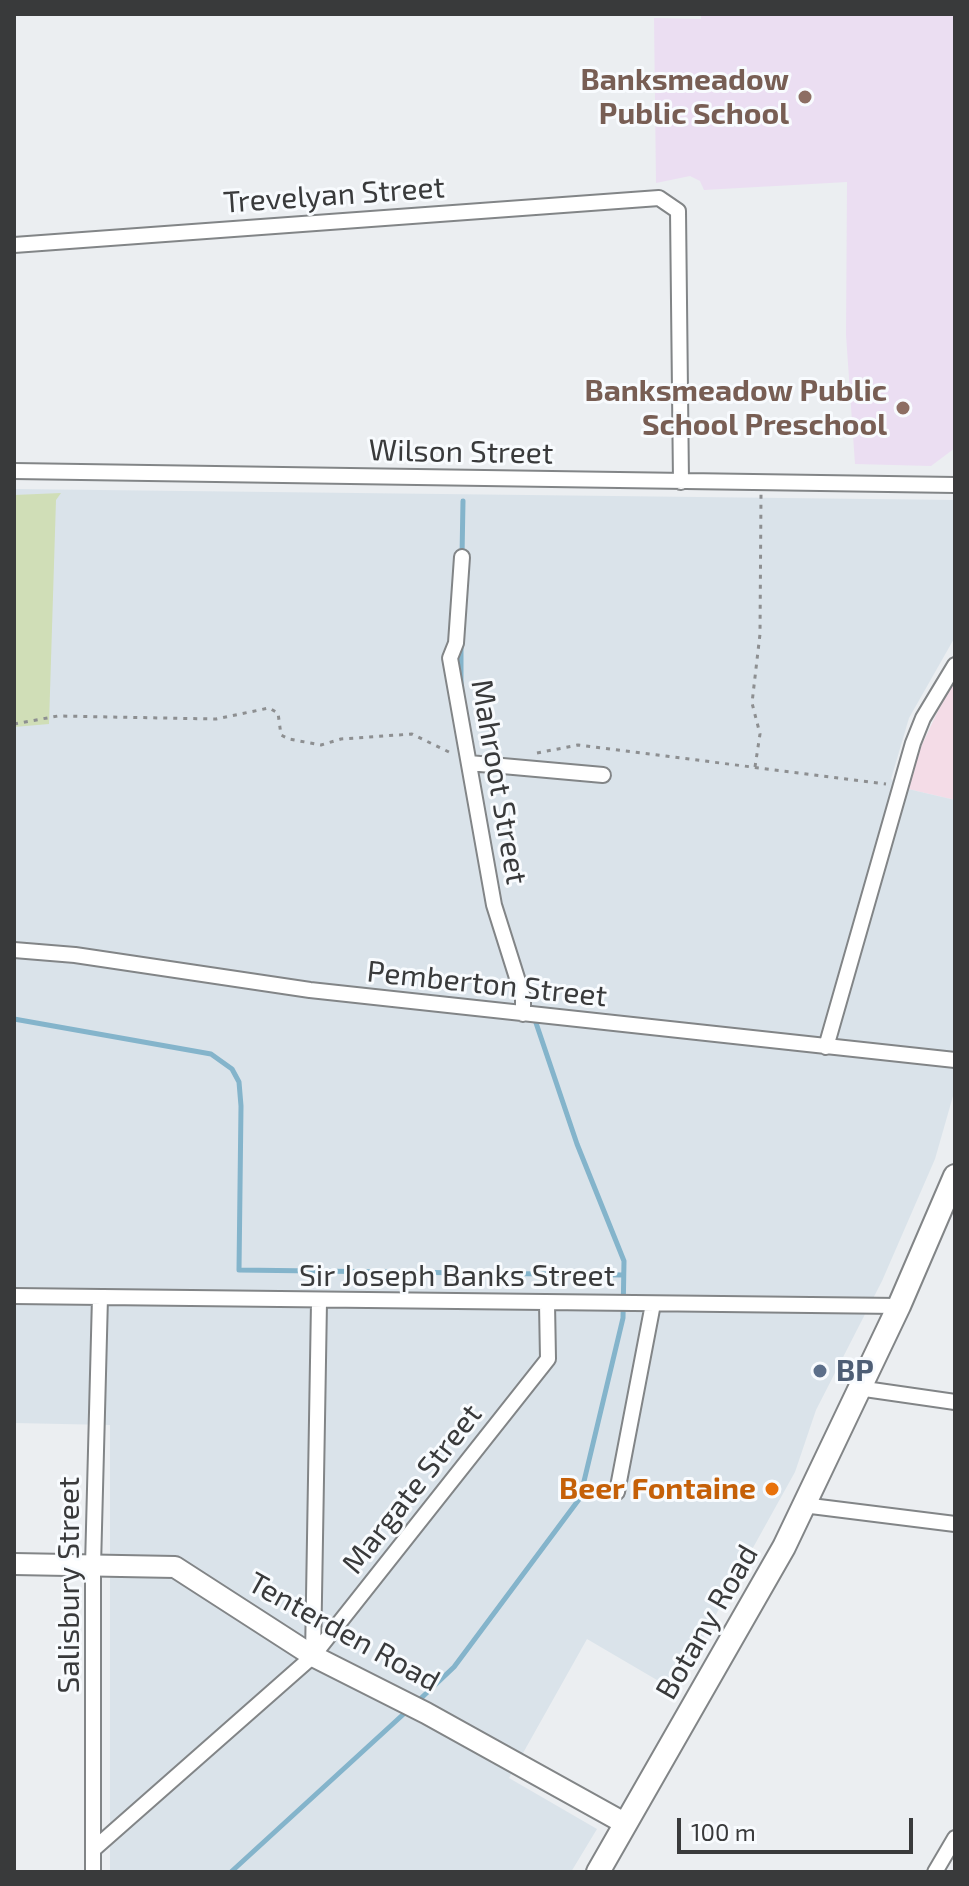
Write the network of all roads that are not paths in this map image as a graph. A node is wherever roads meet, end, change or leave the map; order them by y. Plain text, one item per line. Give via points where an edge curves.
1 (14, 245) edge
2 (14, 471) edge
3 (955, 476) edge
4 (681, 482) junction
5 (949, 485) edge
6 (462, 557) dead end
7 (955, 665) edge
8 (469, 763) junction
9 (603, 775) dead end
10 (14, 950) edge
11 (523, 1014) junction
12 (826, 1047) junction
13 (955, 1060) edge
14 (955, 1176) edge
15 (14, 1296) edge
16 (100, 1297) junction
17 (319, 1302) junction
18 (547, 1303) junction
19 (653, 1304) junction
20 (899, 1306) junction
21 (858, 1388) junction
22 (955, 1402) edge
23 (617, 1492) dead end
24 (803, 1505) junction
25 (955, 1524) edge
26 (14, 1564) edge
27 (93, 1566) junction
28 (313, 1656) junction
29 (626, 1824) junction
30 (955, 1838) edge
31 (95, 1848) junction
32 (93, 1872) edge
33 (598, 1872) edge
34 (935, 1872) edge

1 - 4 street, Trevelyan Street via 659,198 678,211
2 - 4 street, Wilson Street
3 - 5 street
4 - 5 street, Wilson Street
6 - 8 street, Mahroot Street via 456,643 450,658
7 - 12 street via 923,718
8 - 9 street
8 - 11 street, Mahroot Street via 494,905 523,997
10 - 11 street, Pemberton Street
11 - 12 street, Pemberton Street
12 - 13 street, Pemberton Street
14 - 20 main road, Botany Road
15 - 16 street, Sir Joseph Banks Street
16 - 17 street, Sir Joseph Banks Street
16 - 27 street, Salisbury Street
17 - 18 street, Sir Joseph Banks Street
17 - 28 street
18 - 19 street, Sir Joseph Banks Street
18 - 28 street, Margate Street via 548,1359
19 - 20 street, Sir Joseph Banks Street
19 - 23 street
20 - 21 main road, Botany Road
21 - 22 street
21 - 24 main road, Botany Road
24 - 25 street
24 - 29 main road, Botany Road via 761,1589
26 - 27 street, Tenterden Road
27 - 28 street, Tenterden Road via 175,1567
27 - 31 street, Salisbury Street
28 - 29 street, Tenterden Road
28 - 31 street, Margate Street
29 - 33 main road, Botany Road
30 - 34 street
31 - 32 street, Salisbury Street

